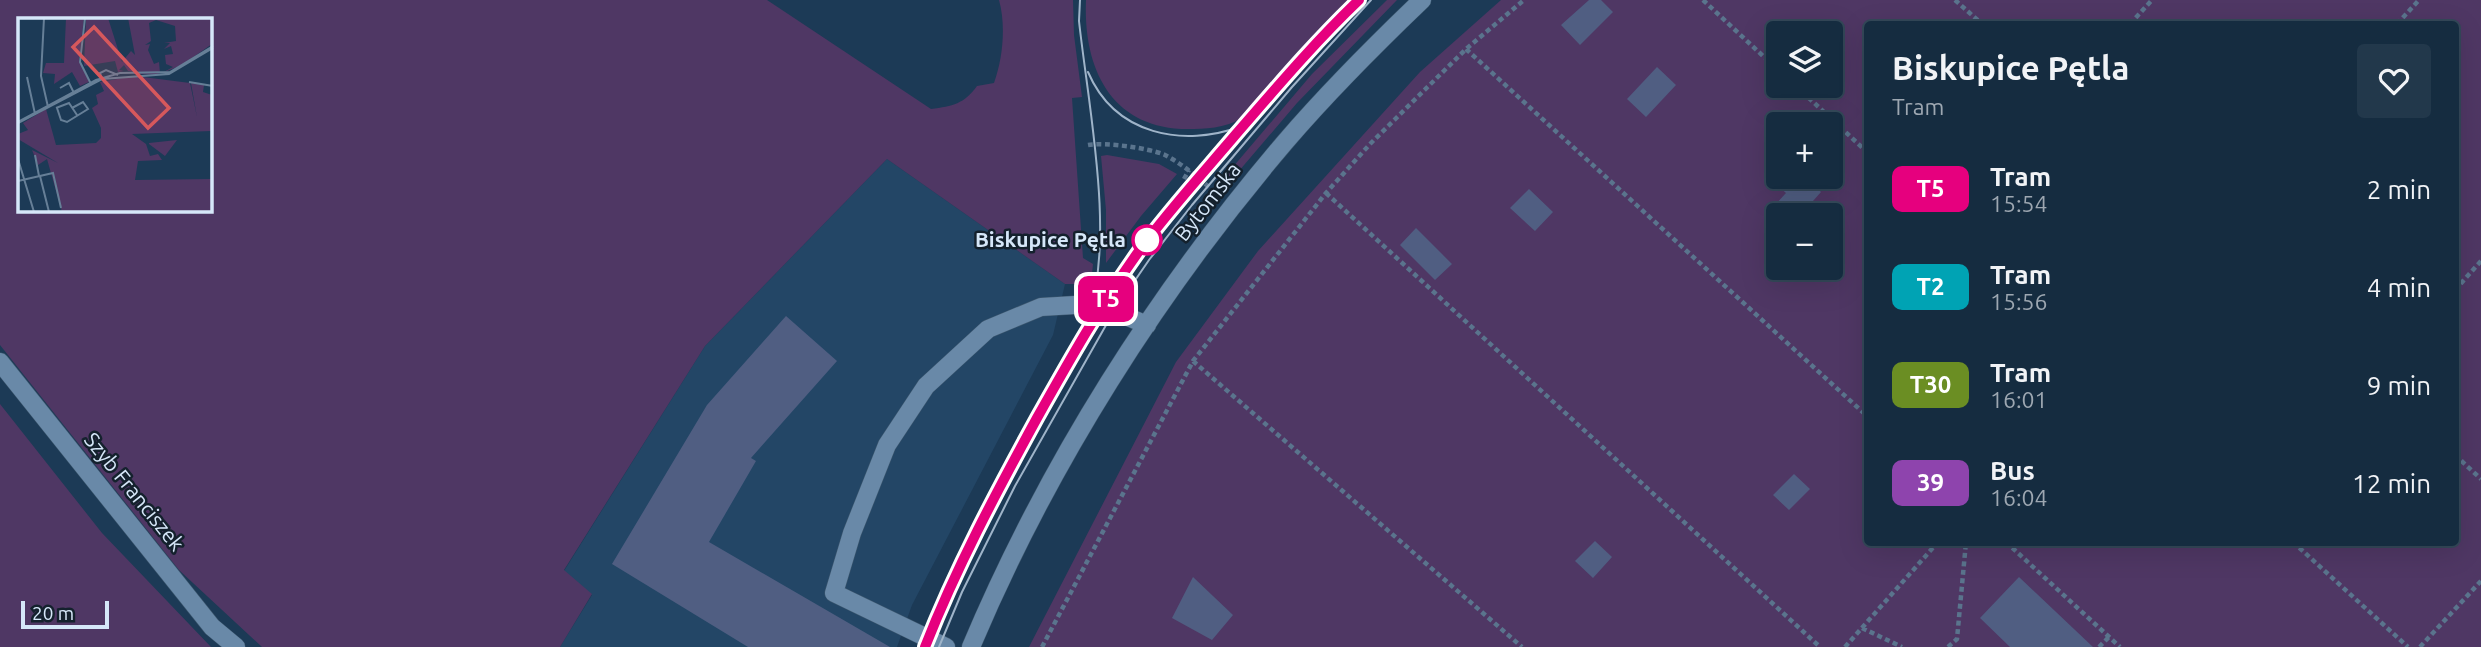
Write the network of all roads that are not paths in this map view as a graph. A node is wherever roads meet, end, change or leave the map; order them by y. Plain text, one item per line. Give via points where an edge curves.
1 (1422, 0) edge
2 (1147, 325) junction
3 (0, 362) edge
4 (236, 647) edge
5 (946, 647) edge
6 (971, 647) edge

1 - 2 street, Bytomska via 1286,141 1212,233
2 - 5 street via 1093,304 1041,307 988,329 926,386 887,445 834,593
2 - 6 street, Bytomska via 1029,524
3 - 4 street, Szyb Franciszek via 212,627

